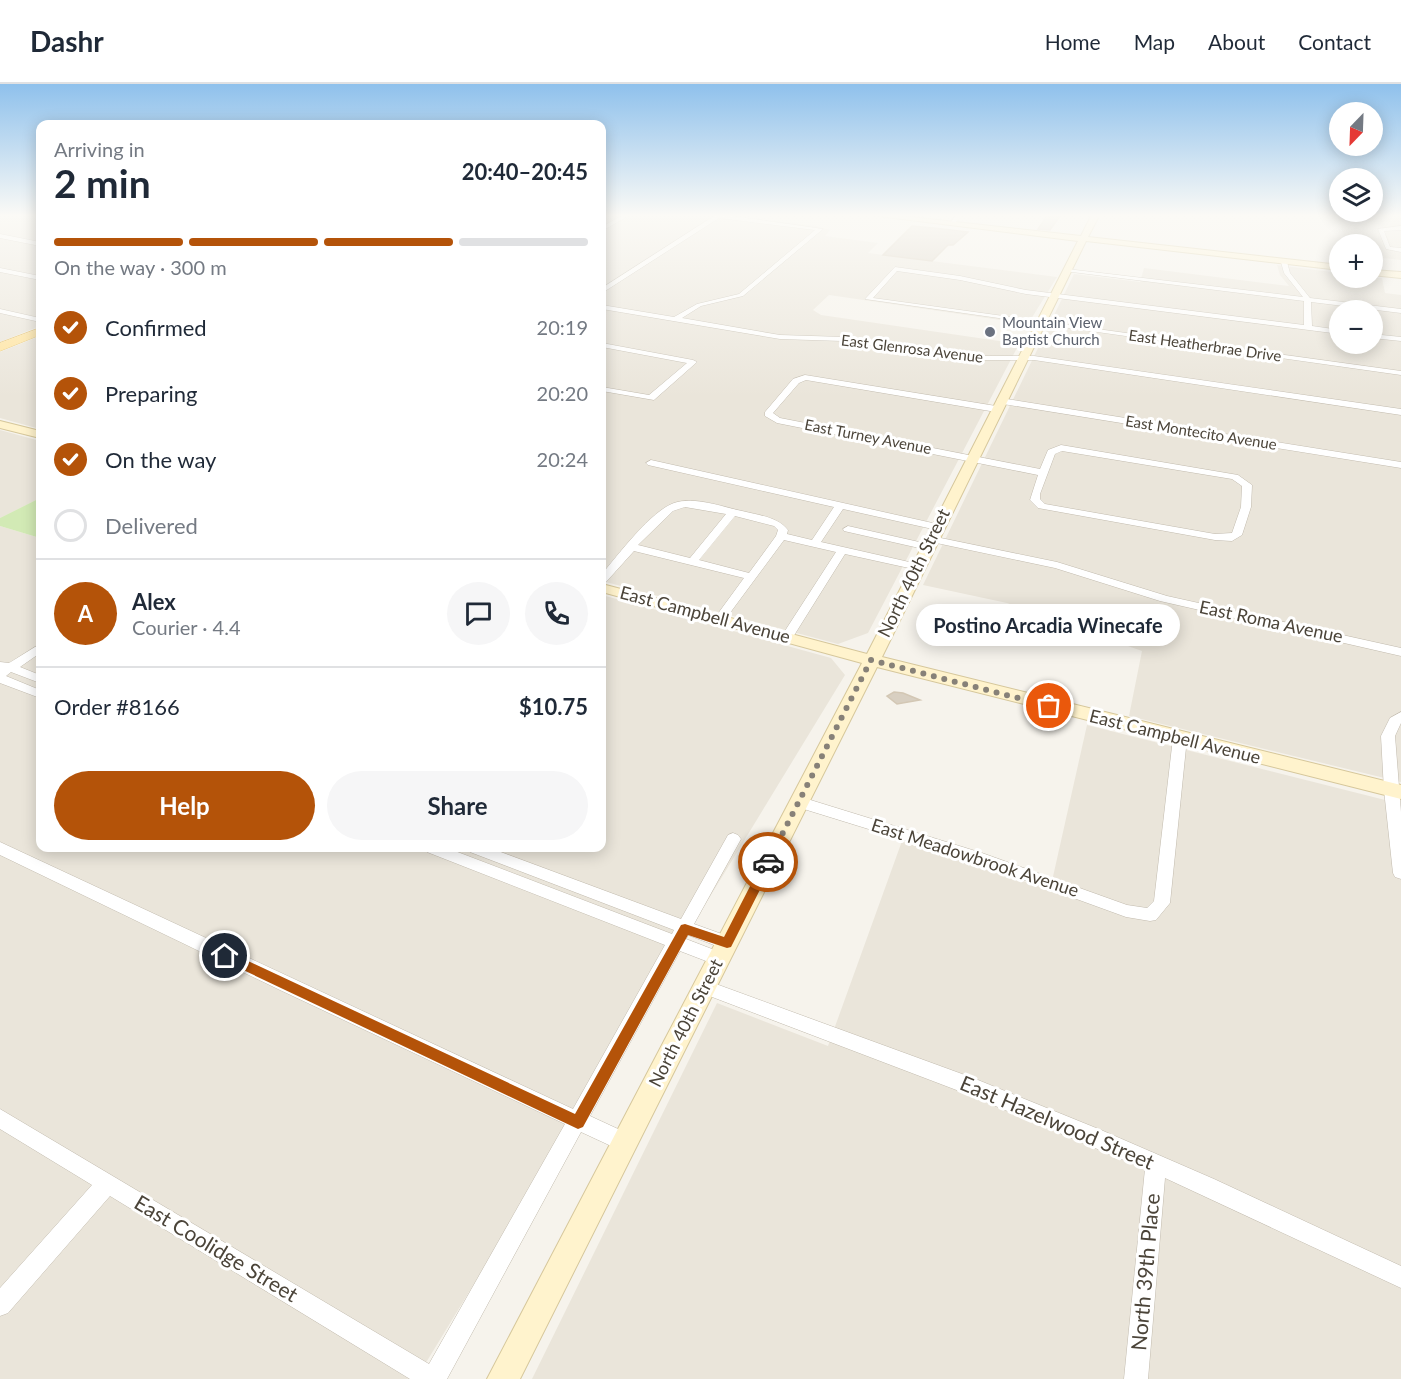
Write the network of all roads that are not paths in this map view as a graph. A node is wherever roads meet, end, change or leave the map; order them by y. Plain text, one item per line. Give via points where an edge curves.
1 (625, 276) edge
2 (763, 276) edge
3 (888, 276) edge
4 (944, 276) edge
5 (1064, 276) edge
6 (1112, 276) edge
7 (1289, 276) edge
8 (980, 282) junction
9 (973, 285) dead end
10 (606, 288) edge
11 (1054, 295) junction
12 (1308, 300) junction
13 (606, 308) edge
14 (0, 311) edge
15 (1401, 311) edge
16 (36, 319) edge
17 (676, 319) junction
18 (1038, 324) junction
19 (1308, 328) junction
20 (1329, 331) edge
21 (36, 333) edge
22 (1383, 337) edge
23 (1401, 339) edge
24 (606, 346) edge
25 (0, 347) edge
26 (1021, 357) junction
27 (1401, 373) edge
28 (606, 390) edge
29 (998, 405) junction
30 (1401, 412) edge
31 (768, 414) joint
32 (0, 424) edge
33 (36, 434) edge
34 (967, 462) junction
35 (651, 463) dead end
36 (1401, 465) edge
37 (1041, 477) junction
38 (840, 506) junction
39 (732, 513) junction
40 (937, 526) junction
41 (848, 529) dead end
42 (781, 536) junction
43 (930, 543) junction
44 (814, 544) junction
45 (632, 547) junction
46 (842, 550) junction
47 (692, 562) junction
48 (918, 567) junction
49 (606, 576) edge
50 (753, 577) junction
51 (606, 589) edge
52 (720, 620) junction
53 (786, 637) junction
54 (36, 650) edge
55 (1401, 652) edge
56 (871, 660) junction
57 (2, 671) edge
58 (36, 678) edge
59 (36, 692) edge
60 (1401, 716) edge
61 (1180, 738) junction
62 (1396, 791) edge
63 (799, 802) junction
64 (733, 839) dead end
65 (0, 848) edge
66 (442, 852) edge
67 (486, 852) edge
68 (520, 865) junction
69 (1401, 873) edge
70 (509, 879) junction
71 (681, 936) junction
72 (723, 951) junction
73 (705, 987) junction
74 (0, 1118) edge
75 (578, 1122) junction
76 (624, 1142) junction
77 (1156, 1165) junction
78 (107, 1184) junction
79 (1401, 1277) edge
80 (0, 1305) edge
81 (433, 1379) edge
82 (503, 1379) edge
83 (1136, 1379) edge

1 - 10 street
2 - 17 street via 741,295 699,305
3 - 18 street, East Heatherbrae Drive via 867,299
4 - 8 street, East Heatherbrae Drive
5 - 11 main road, North 40th Street
6 - 12 street
7 - 12 street
8 - 9 street
8 - 11 street
11 - 18 main road, North 40th Street
11 - 19 street
12 - 15 street
12 - 19 street
13 - 17 street, East Glenrosa Avenue
14 - 16 street
17 - 26 street, East Glenrosa Avenue via 780,337 843,339 961,358
18 - 26 main road, North 40th Street
18 - 27 street, East Heatherbrae Drive
19 - 20 street
21 - 25 main road
22 - 23 street
24 - 28 street via 693,362 651,398
26 - 29 main road, North 40th Street
26 - 30 street, East Glenrosa Avenue
29 - 31 street, East Montecito Avenue via 805,377 796,381
29 - 34 main road, North 40th Street
29 - 36 street, East Montecito Avenue
31 - 34 street, East Turney Avenue via 777,420
32 - 33 main road
34 - 37 street, East Turney Avenue
34 - 40 main road, North 40th Street
35 - 38 street
37 - 37 street via 1051,452 1066,448 1235,477 1247,485 1246,507 1237,535 1215,537 1046,507 1035,500
38 - 40 street
38 - 44 street
39 - 42 street via 778,525 783,530
39 - 45 street via 675,505
39 - 47 street
40 - 43 main road, North 40th Street
41 - 43 street, East Roma Avenue
42 - 44 street
42 - 50 street
43 - 48 main road, North 40th Street
43 - 55 street, East Roma Avenue via 1057,565 1164,599
44 - 46 street
45 - 47 street
45 - 49 street
46 - 48 street
46 - 53 street
47 - 50 street
48 - 56 main road, North 40th Street
50 - 52 street
51 - 52 main road, East Campbell Avenue
52 - 53 main road, East Campbell Avenue
53 - 56 main road, East Campbell Avenue
54 - 57 street
56 - 61 main road, East Campbell Avenue
56 - 63 main road, North 40th Street
57 - 58 street
57 - 59 street
60 - 62 street via 1388,736
61 - 62 main road, East Campbell Avenue
61 - 63 street, East Meadowbrook Avenue via 1162,903 1150,915 1126,911 995,862
62 - 69 street
63 - 72 main road, North 40th Street
64 - 71 street
65 - 75 street
66 - 70 street
67 - 68 street
68 - 70 street
68 - 71 street
70 - 71 street
71 - 72 street
71 - 75 street
72 - 73 main road, North 40th Street
73 - 76 main road, North 40th Street
73 - 77 street, East Hazelwood Street via 973,1087
74 - 78 street, East Coolidge Street
75 - 76 street
75 - 81 street
76 - 82 main road, North 40th Street
77 - 79 street, East Hazelwood Street
77 - 83 street, North 39th Place
78 - 80 street
78 - 81 street, East Coolidge Street

